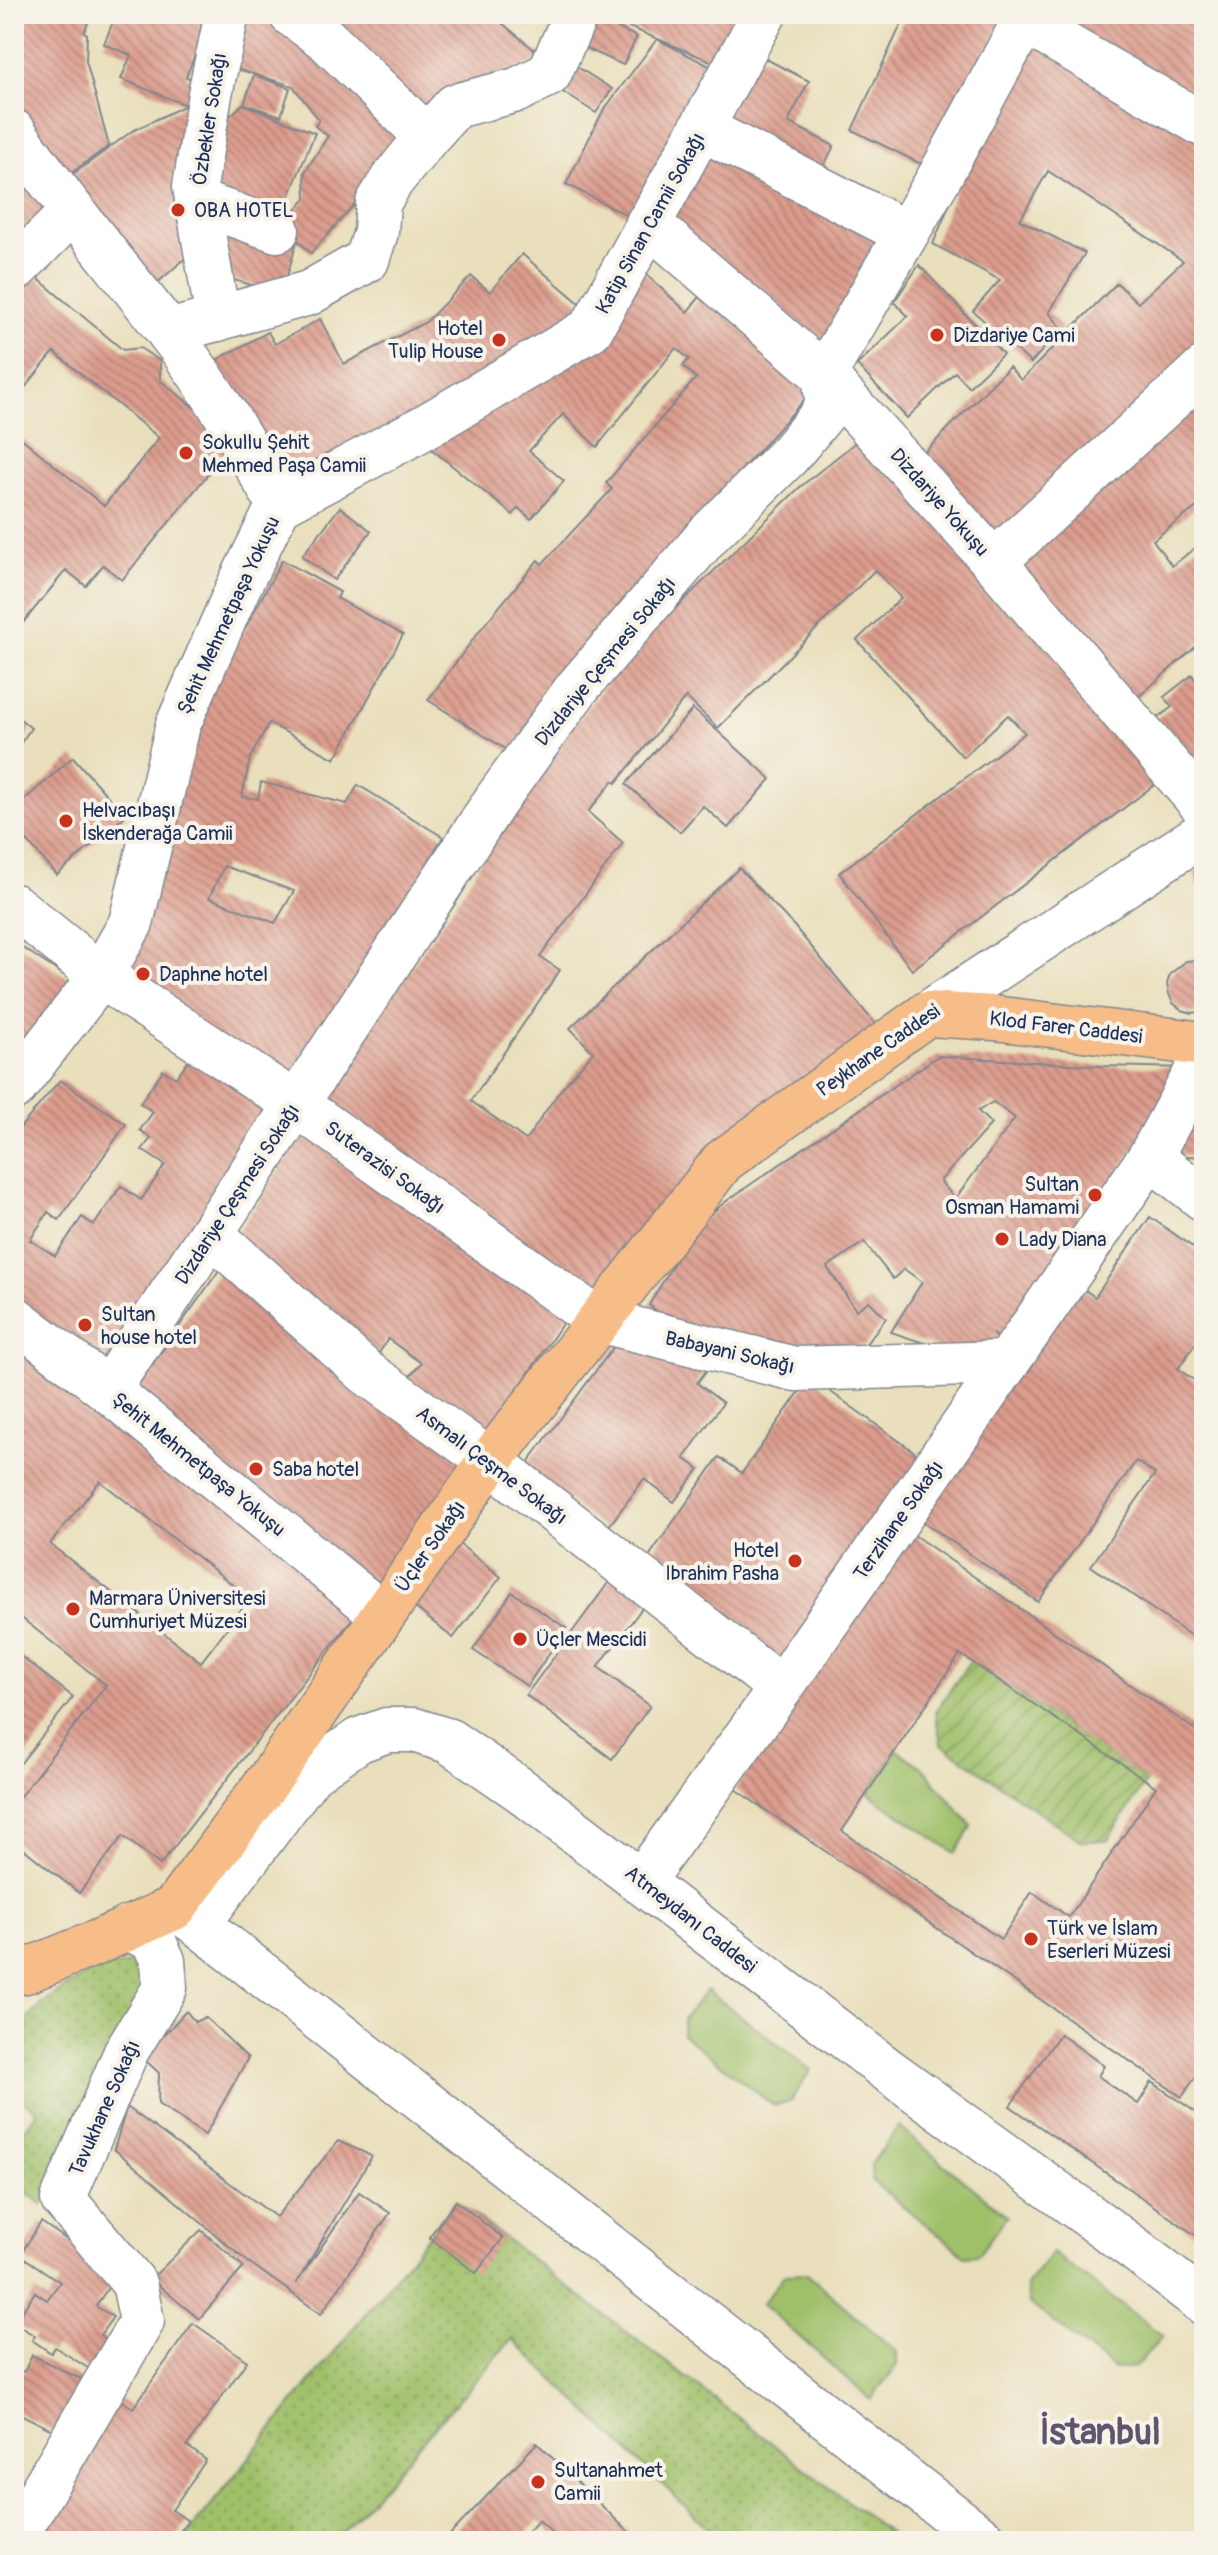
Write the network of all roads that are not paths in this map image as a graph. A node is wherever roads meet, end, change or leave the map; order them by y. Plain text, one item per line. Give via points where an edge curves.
1 (227, 14) edge
2 (291, 14) edge
3 (576, 14) edge
4 (764, 14) edge
5 (1026, 17) edge
6 (1204, 125) edge
7 (703, 129) junction
8 (14, 132) edge
9 (427, 137) junction
10 (197, 202) junction
11 (72, 212) junction
12 (648, 223) junction
13 (277, 230) dead end
14 (906, 233) junction
15 (14, 270) edge
16 (218, 319) junction
17 (169, 332) junction
18 (1204, 369) edge
19 (824, 375) junction
20 (279, 505) junction
21 (994, 562) junction
22 (1204, 807) edge
23 (1204, 833) edge
24 (14, 906) edge
25 (101, 976) junction
26 (927, 1014) junction
27 (1204, 1044) edge
28 (1204, 1058) edge
29 (15, 1086) edge
30 (296, 1104) junction
31 (1150, 1157) junction
32 (1204, 1199) edge
33 (211, 1234) junction
34 (14, 1318) edge
35 (598, 1320) junction
36 (1007, 1363) junction
37 (108, 1390) junction
38 (490, 1461) junction
39 (382, 1614) junction
40 (781, 1688) junction
41 (642, 1881) junction
42 (186, 1916) junction
43 (128, 1928) junction
44 (14, 1972) edge
45 (1204, 2303) edge
46 (14, 2539) edge
47 (985, 2541) edge

1 - 10 street, Özbekler Sokağı via 195,187
2 - 9 street via 326,39
3 - 9 street via 549,74 517,90 455,106
4 - 7 street, Katip Sinan Camii Sokağı
5 - 6 street
5 - 14 street, Dizdariye Çeşmesi Sokağı
7 - 12 street, Katip Sinan Camii Sokağı
7 - 14 street
8 - 11 street, Şehit Mehmetpaşa Yokuşu
9 - 16 street via 378,203 367,260 309,293
10 - 13 street
10 - 16 street, Özbekler Sokağı
11 - 15 street
11 - 17 street, Şehit Mehmetpaşa Yokuşu
12 - 19 street, Dizdariye Yokuşu
12 - 20 street, Katip Sinan Camii Sokağı via 591,329
14 - 19 street, Dizdariye Çeşmesi Sokağı
16 - 17 street
17 - 20 street, Şehit Mehmetpaşa Yokuşu
18 - 21 street
19 - 21 street, Dizdariye Yokuşu
19 - 30 street, Dizdariye Çeşmesi Sokağı via 828,408 709,534 577,688 496,800
20 - 25 street, Şehit Mehmetpaşa Yokuşu via 178,725 131,923
21 - 22 street, Dizdariye Yokuşu
23 - 26 street, Peykhane Caddesi
24 - 25 street, Suterazisi Sokağı
25 - 29 street, Şehit Mehmetpaşa Yokuşu
25 - 30 street, Suterazisi Sokağı
26 - 27 main road, Klod Farer Caddesi
26 - 35 main road, Peykhane Caddesi via 723,1161
28 - 31 street, Terzihane Sokağı
30 - 33 street, Dizdariye Çeşmesi Sokağı
30 - 35 street, Suterazisi Sokağı
31 - 32 street
31 - 36 street, Terzihane Sokağı
33 - 37 street, Dizdariye Çeşmesi Sokağı
33 - 38 street, Asmalı Çeşme Sokağı via 367,1373
34 - 37 street, Şehit Mehmetpaşa Yokuşu
35 - 36 street, Babayani Sokağı via 795,1369
35 - 38 main road, Üçler Sokağı
36 - 40 street, Terzihane Sokağı
37 - 39 street, Şehit Mehmetpaşa Yokuşu
38 - 39 main road, Üçler Sokağı
38 - 40 street, Asmalı Çeşme Sokağı
39 - 42 main road, Üçler Sokağı via 271,1777
40 - 41 street, Terzihane Sokağı
41 - 42 street, Atmeydanı Caddesi via 449,1741 414,1730 387,1730 359,1740 311,1773
41 - 45 street, Atmeydanı Caddesi
42 - 43 main road
42 - 47 street
43 - 44 main road
43 - 46 street, Tavukhane Sokağı via 153,1940 163,1961 165,1988 127,2050 63,2199 134,2283 142,2321

